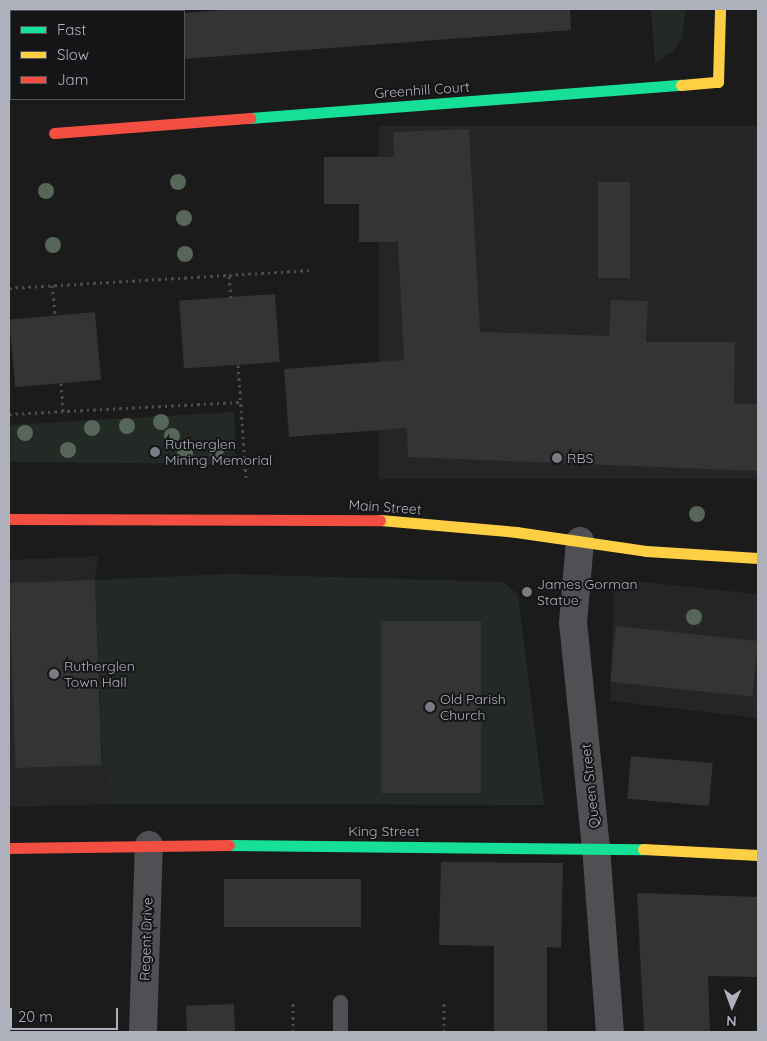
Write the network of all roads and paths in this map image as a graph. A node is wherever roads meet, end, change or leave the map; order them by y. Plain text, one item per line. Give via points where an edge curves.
1 (720, 9) edge
2 (54, 133) dead end
3 (311, 270) dead end
4 (229, 275) junction
5 (52, 286) junction
6 (9, 288) edge
7 (231, 298) dead end
8 (55, 316) dead end
9 (238, 365) dead end
10 (60, 383) dead end
11 (240, 402) junction
12 (63, 412) junction
13 (9, 414) edge
14 (246, 480) dead end
15 (9, 519) edge
16 (580, 541) junction
17 (758, 558) edge
18 (149, 846) junction
19 (596, 847) junction
20 (9, 848) edge
21 (758, 855) edge
22 (293, 1002) dead end
23 (340, 1002) dead end
24 (444, 1003) dead end
25 (143, 1032) edge
26 (293, 1032) edge
27 (340, 1032) edge
28 (444, 1032) edge
29 (610, 1032) edge

1 - 2 street, Greenhill Court via 718,82
3 - 4 path
4 - 5 path
4 - 7 path
5 - 6 path
5 - 8 path
9 - 11 path
10 - 12 path
11 - 12 path
11 - 14 path
12 - 13 path
15 - 16 street, Main Street via 369,519
16 - 17 street, Main Street via 646,550
16 - 19 street, Queen Street via 573,622
18 - 19 street, King Street
18 - 20 street, King Street
18 - 25 street, Regent Drive
19 - 21 street, King Street
19 - 29 street, Queen Street
22 - 26 path
23 - 27 lane
24 - 28 path

